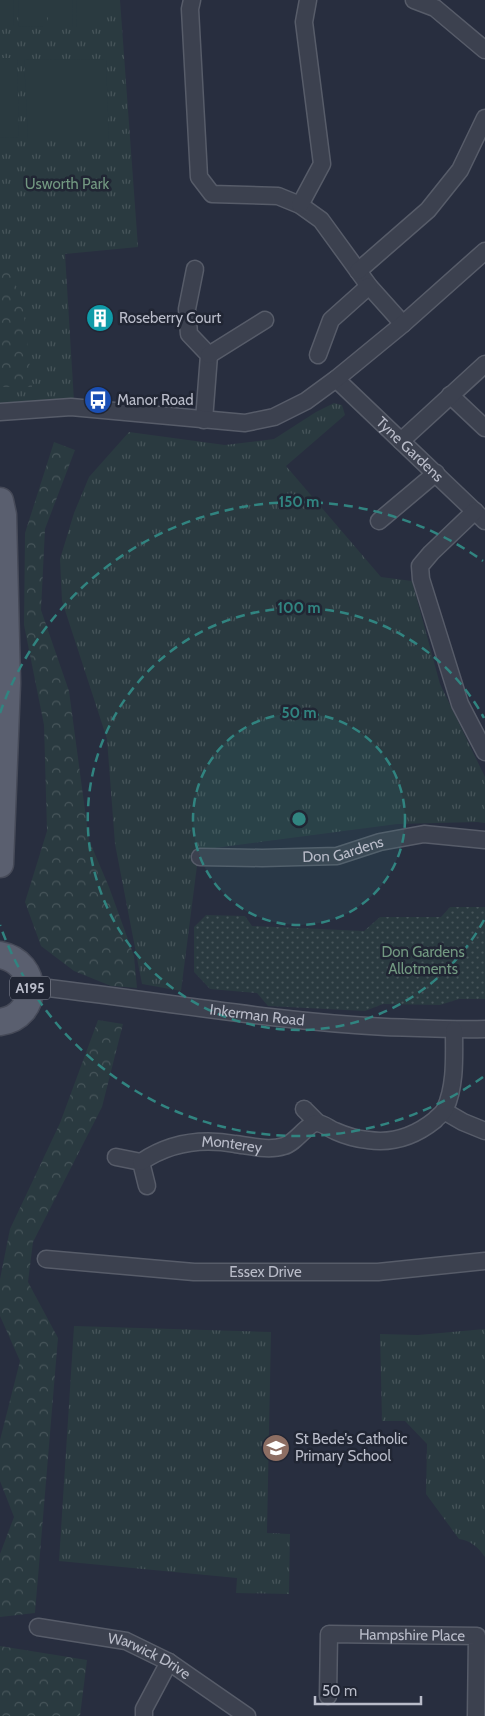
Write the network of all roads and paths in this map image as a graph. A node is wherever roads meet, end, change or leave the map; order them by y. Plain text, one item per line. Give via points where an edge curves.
1 (192, 0) edge
2 (308, 0) edge
3 (414, 0) edge
4 (485, 50) edge
5 (485, 118) edge
6 (300, 205) junction
7 (485, 251) edge
8 (195, 269) dead end
9 (358, 271) junction
10 (369, 286) junction
11 (265, 320) dead end
12 (403, 324) junction
13 (318, 354) dead end
14 (209, 355) junction
15 (485, 364) edge
16 (336, 379) junction
17 (450, 395) junction
18 (0, 412) edge
19 (204, 420) junction
20 (485, 428) edge
21 (400, 441) junction
22 (436, 473) junction
23 (0, 501) edge
24 (480, 516) edge
25 (379, 521) dead end
26 (485, 752) edge
27 (485, 840) edge
28 (200, 857) dead end
29 (0, 864) edge
30 (0, 954) edge
31 (31, 986) junction
32 (0, 1022) edge
33 (485, 1028) edge
34 (454, 1030) junction
35 (304, 1110) dead end
36 (444, 1112) junction
37 (318, 1123) junction
38 (485, 1131) edge
39 (116, 1157) dead end
40 (141, 1162) junction
41 (147, 1186) dead end
42 (46, 1259) dead end
43 (485, 1261) edge
44 (38, 1628) dead end
45 (169, 1662) junction
46 (328, 1696) dead end
47 (144, 1716) edge
48 (246, 1716) edge
49 (476, 1716) edge

1 - 6 street via 199,177 212,194 278,196
2 - 6 street via 304,22 322,164
3 - 4 street via 435,8
5 - 9 street via 460,170 428,210
6 - 9 street via 321,220
7 - 12 street
8 - 14 street via 187,309 189,334
9 - 10 street
10 - 12 street
10 - 13 street via 331,320
11 - 14 street
12 - 16 street
14 - 19 street
15 - 17 street
16 - 19 street via 306,401 274,417 245,423
16 - 21 street, Tyne Gardens
17 - 20 street
17 - 21 street
18 - 19 street via 71,407
21 - 22 street, Tyne Gardens
22 - 24 street, Tyne Gardens
22 - 25 street
23 - 29 main road via 7,683
24 - 26 street via 431,553 420,566 421,579 460,704
27 - 28 street, Don Gardens via 424,834 380,842 337,856
30 - 31 main road, A195 via 18,962 26,971
31 - 32 main road, A195 via 24,1008 16,1016
31 - 34 street, Inkerman Road via 257,1016 346,1025
33 - 34 street, Inkerman Road
34 - 36 street via 454,1064
35 - 37 street
36 - 37 street via 423,1130 389,1141 348,1137
36 - 38 street
37 - 40 street, Monterey via 285,1146 269,1148 202,1142 176,1145
39 - 40 street
40 - 41 street
42 - 43 street, Essex Drive via 194,1272 378,1272
44 - 45 street, Warwick Drive via 126,1641
45 - 47 street via 144,1709
45 - 48 street, Warwick Drive
46 - 49 street, Hampshire Place via 329,1634 477,1636

